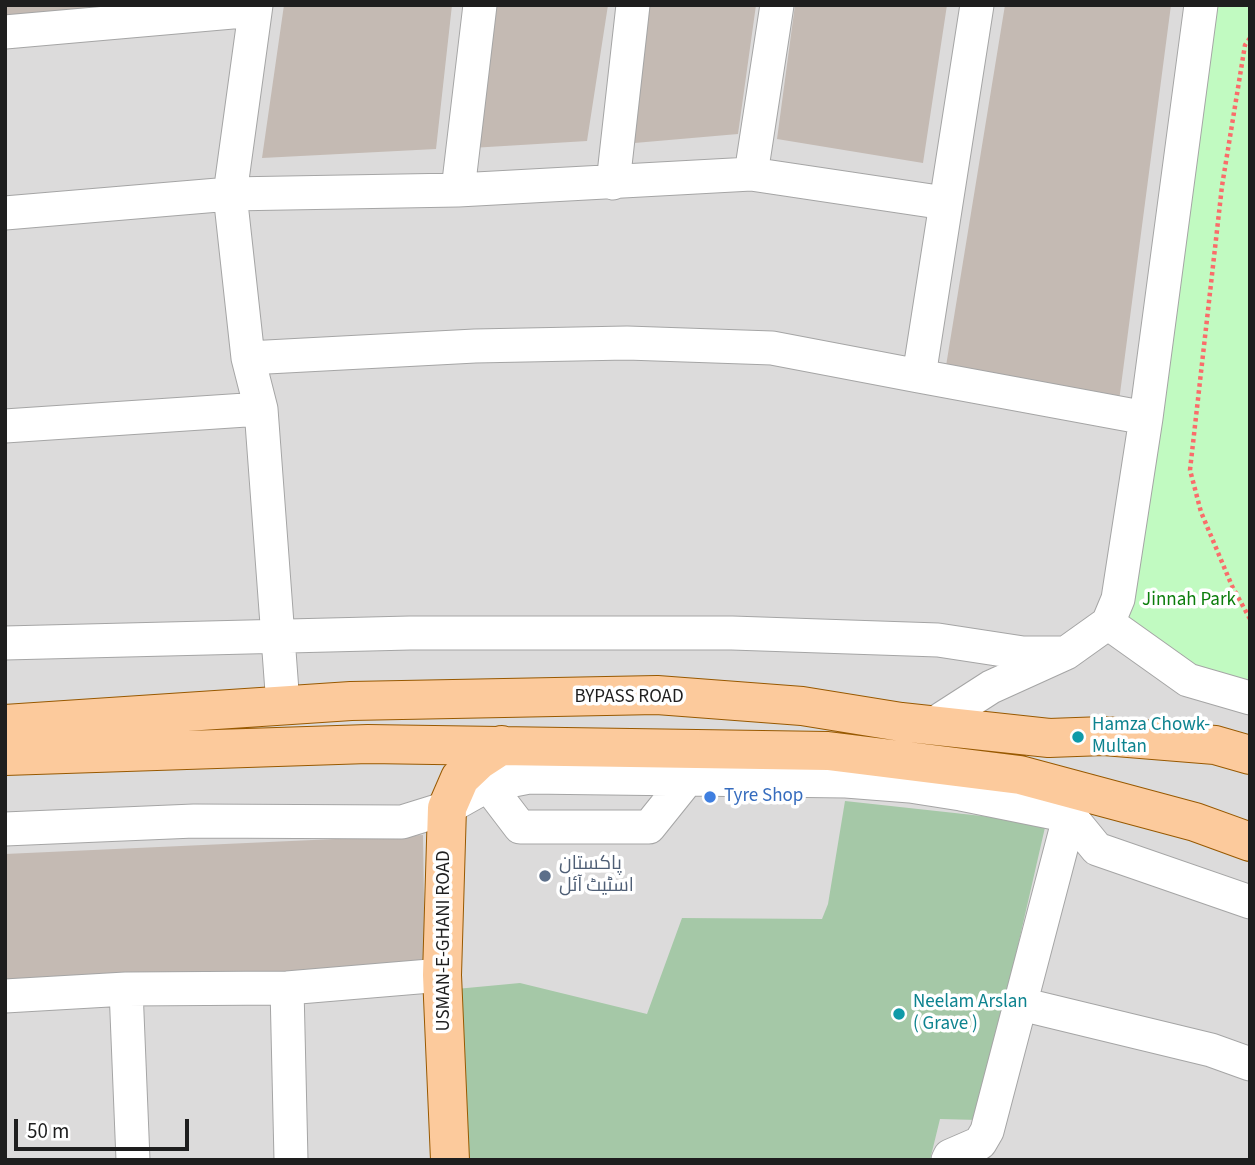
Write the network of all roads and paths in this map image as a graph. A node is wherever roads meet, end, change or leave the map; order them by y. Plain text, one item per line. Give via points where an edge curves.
1 (480, 5) edge
2 (633, 5) edge
3 (777, 5) edge
4 (977, 5) edge
5 (1201, 5) edge
6 (255, 8) edge
7 (5, 32) edge
8 (1250, 38) edge
9 (751, 174) junction
10 (613, 183) junction
11 (458, 190) junction
12 (230, 194) junction
13 (945, 203) junction
14 (5, 214) edge
15 (248, 358) junction
16 (919, 376) junction
17 (261, 409) junction
18 (1146, 418) junction
19 (5, 426) edge
20 (1250, 619) edge
21 (1108, 623) junction
22 (279, 637) junction
23 (5, 643) edge
24 (1066, 653) junction
25 (1250, 698) edge
26 (283, 705) junction
27 (5, 724) edge
28 (932, 726) junction
29 (1104, 736) junction
30 (1250, 755) edge
31 (5, 756) edge
32 (490, 763) junction
33 (699, 764) junction
34 (1078, 800) junction
35 (447, 808) junction
36 (5, 829) edge
37 (1250, 842) edge
38 (1250, 902) edge
39 (442, 975) junction
40 (287, 988) junction
41 (126, 989) junction
42 (5, 996) edge
43 (1021, 1004) junction
44 (1250, 1064) edge
45 (964, 1157) edge
46 (133, 1160) edge
47 (291, 1160) edge
48 (450, 1160) edge

1 - 11 street
2 - 10 street
3 - 9 street
4 - 13 street
5 - 18 street
6 - 7 street
6 - 12 street
8 - 20 path via 1240,72 1223,186 1190,470 1201,512
9 - 10 street
9 - 13 street
10 - 11 street
11 - 12 street
12 - 14 street
12 - 15 street
13 - 16 street
15 - 16 street via 627,343 772,348
15 - 17 street
16 - 18 street
17 - 19 street
17 - 22 street
18 - 21 street via 1118,599
21 - 24 street
21 - 25 street via 1188,680
22 - 23 street
22 - 24 street via 732,633 938,640 1023,653
22 - 26 street
24 - 28 street via 991,687
26 - 27 main road, BYPASS ROAD
26 - 28 main road, BYPASS ROAD via 657,695 802,706
28 - 29 main road, BYPASS ROAD via 1049,738
29 - 30 main road, BYPASS ROAD via 1215,745
29 - 34 main road
31 - 32 main road via 368,744
32 - 33 main road
32 - 33 street via 520,827 649,827
32 - 35 main road, USMAN-E-GHANI ROAD via 460,778
33 - 34 main road via 828,751 1020,775
34 - 37 main road via 1195,822
34 - 38 street via 1097,849
34 - 43 street
35 - 36 street via 387,823 194,821
35 - 39 main road, USMAN-E-GHANI ROAD
39 - 40 street
39 - 48 main road, USMAN-E-GHANI ROAD
40 - 41 street
40 - 47 street
41 - 42 street
41 - 46 street
43 - 44 street
43 - 45 street via 987,1131

